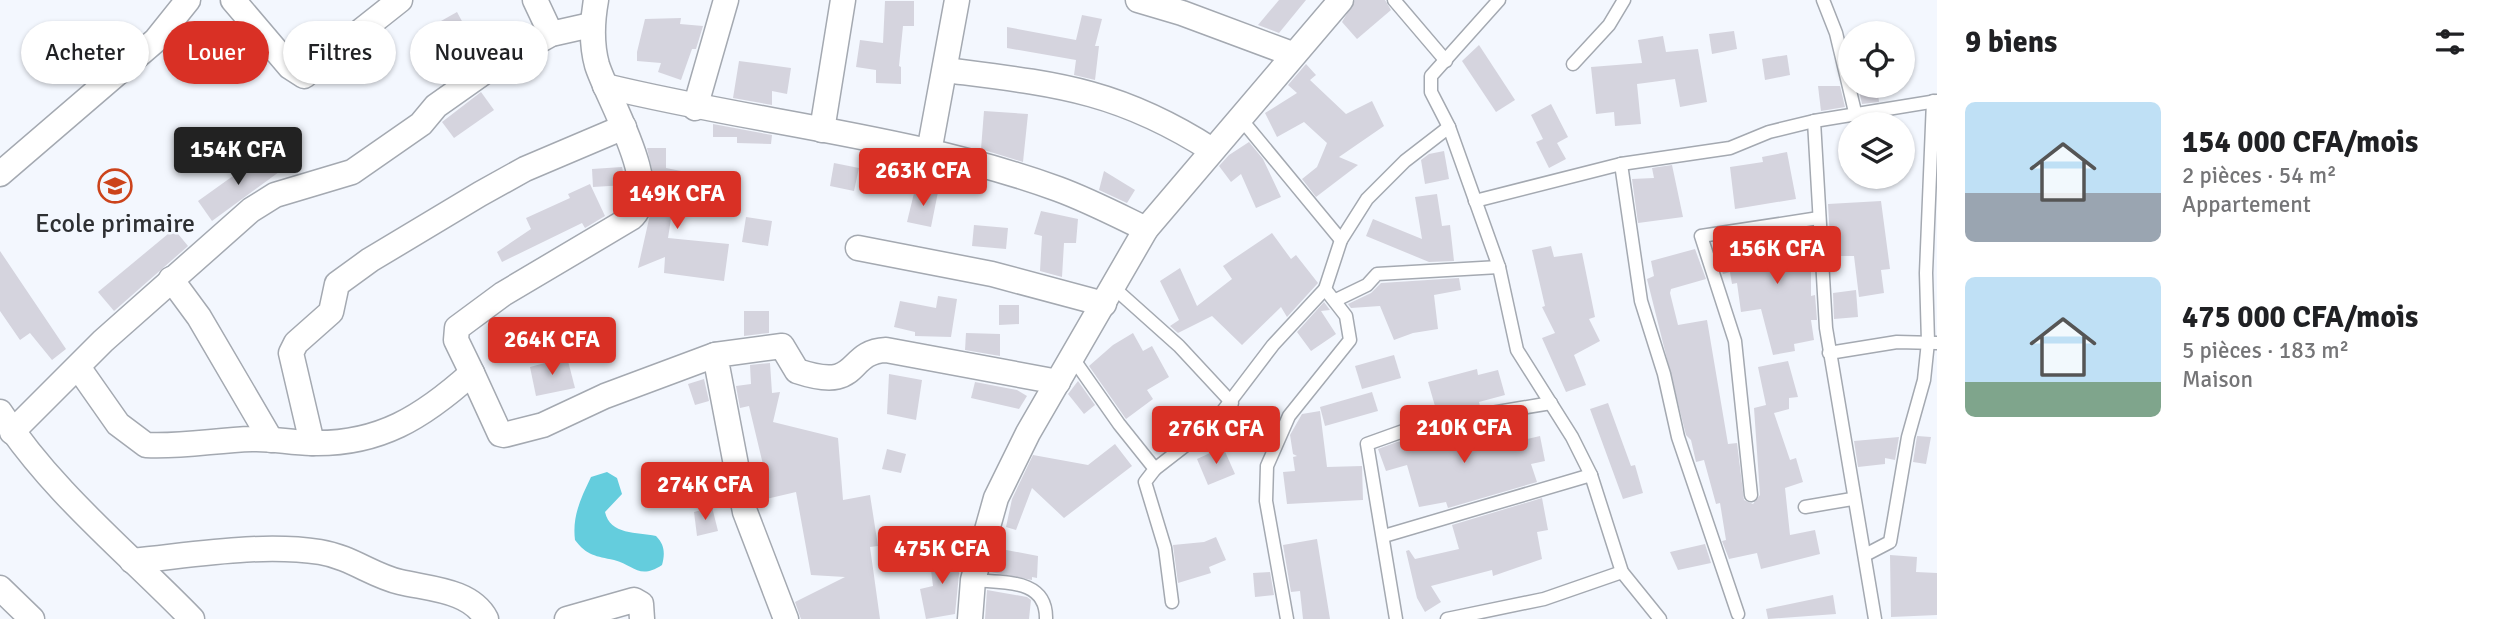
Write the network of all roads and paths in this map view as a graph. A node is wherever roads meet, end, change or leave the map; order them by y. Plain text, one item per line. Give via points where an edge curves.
1 (188, 0) edge
2 (233, 0) edge
3 (400, 0) edge
4 (535, 0) edge
5 (596, 0) edge
6 (726, 0) edge
7 (843, 0) edge
8 (957, 0) edge
9 (1138, 0) edge
10 (1340, 0) edge
11 (1394, 0) edge
12 (1499, 0) edge
13 (1624, 0) edge
14 (1825, 1) edge
15 (592, 25) junction
16 (551, 34) junction
17 (1292, 54) junction
18 (1446, 61) junction
19 (1573, 64) dead end
20 (946, 69) junction
21 (605, 86) junction
22 (1935, 101) edge
23 (695, 108) junction
24 (1855, 112) joint
25 (1838, 116) edge
26 (1241, 119) junction
27 (1814, 121) junction
28 (624, 127) junction
29 (1449, 127) junction
30 (822, 130) junction
31 (1212, 150) junction
32 (929, 152) junction
33 (1621, 164) junction
34 (0, 174) edge
35 (1475, 201) junction
36 (1819, 218) junction
37 (1146, 229) junction
38 (1341, 240) junction
39 (858, 248) dead end
40 (1499, 267) junction
41 (171, 279) junction
42 (1325, 289) junction
43 (1108, 295) junction
44 (1336, 300) junction
45 (1933, 343) edge
46 (1829, 353) junction
47 (715, 355) junction
48 (1072, 357) junction
49 (78, 367) junction
50 (472, 373) junction
51 (1058, 382) junction
52 (1232, 403) junction
53 (1551, 403) junction
54 (6, 422) edge
55 (271, 440) junction
56 (312, 443) junction
57 (1156, 469) junction
58 (1591, 475) junction
59 (1751, 495) dead end
60 (1852, 499) junction
61 (1805, 507) dead end
62 (1384, 536) junction
63 (1865, 555) junction
64 (132, 561) junction
65 (1622, 572) junction
66 (973, 580) junction
67 (0, 588) edge
68 (1172, 602) dead end
69 (1738, 614) dead end
70 (32, 619) edge
71 (192, 619) edge
72 (485, 619) edge
73 (567, 619) edge
74 (642, 619) edge
75 (786, 619) edge
76 (970, 619) edge
77 (1046, 619) edge
78 (1287, 619) edge
79 (1396, 619) edge
80 (1447, 619) edge
81 (1660, 619) edge
82 (1875, 619) edge

1 - 34 street via 156,40
2 - 3 street via 304,76
4 - 16 street
5 - 15 street
6 - 23 street
7 - 30 street
8 - 20 street
9 - 17 street
10 - 17 street
11 - 18 lane
12 - 18 lane
13 - 19 lane
14 - 24 lane
15 - 16 street
15 - 21 street
16 - 41 street via 452,93 421,124 352,172 262,202
17 - 26 street
18 - 29 lane via 1430,82
20 - 31 street via 1065,85 1101,95 1174,126
20 - 32 street
21 - 23 street
21 - 28 street
22 - 24 lane
22 - 45 lane via 1926,261
23 - 30 street
25 - 27 lane
26 - 31 street
26 - 38 lane
27 - 33 lane via 1725,149
27 - 36 lane
28 - 50 street via 639,180 636,214 503,294 457,328 455,338
28 - 56 street via 525,169 337,284 330,313 291,353
29 - 35 lane
29 - 38 lane via 1386,178
30 - 32 street
31 - 37 street
32 - 37 street via 1058,189
33 - 35 lane
33 - 69 lane via 1641,301 1678,437
35 - 40 lane
36 - 46 lane
36 - 59 lane via 1700,236 1735,341
37 - 43 street
38 - 42 lane
39 - 43 street
40 - 44 lane via 1377,274 1367,285
40 - 53 lane via 1517,350
41 - 49 street
41 - 55 street via 199,317
42 - 44 lane
42 - 52 lane via 1273,345
43 - 48 street
43 - 52 lane via 1179,346
44 - 78 lane via 1346,316 1350,340 1289,416 1267,466 1266,501
45 - 46 lane via 1897,342
45 - 63 lane via 1908,437 1890,542
46 - 60 lane
47 - 50 street via 544,425 504,435 489,416
47 - 51 street via 782,346 797,371 832,378 848,374 867,353 886,350
47 - 75 street via 745,512
48 - 51 street
48 - 57 lane
49 - 54 street
49 - 55 street via 118,424 146,445
50 - 56 street via 421,416 401,425 363,438
51 - 66 street via 996,498
52 - 57 lane
53 - 58 lane
53 - 62 lane via 1420,425 1368,442
54 - 64 street via 73,503
55 - 56 street
57 - 68 lane via 1146,482 1165,548
58 - 62 lane
58 - 65 lane
60 - 61 lane
60 - 63 lane
62 - 79 lane
63 - 82 lane
64 - 71 street
64 - 72 street via 320,552 396,581 471,601
65 - 80 lane via 1544,599
65 - 81 lane
66 - 76 street
66 - 77 lane via 1036,591 1046,605
67 - 70 street
73 - 74 street via 634,600 641,604

